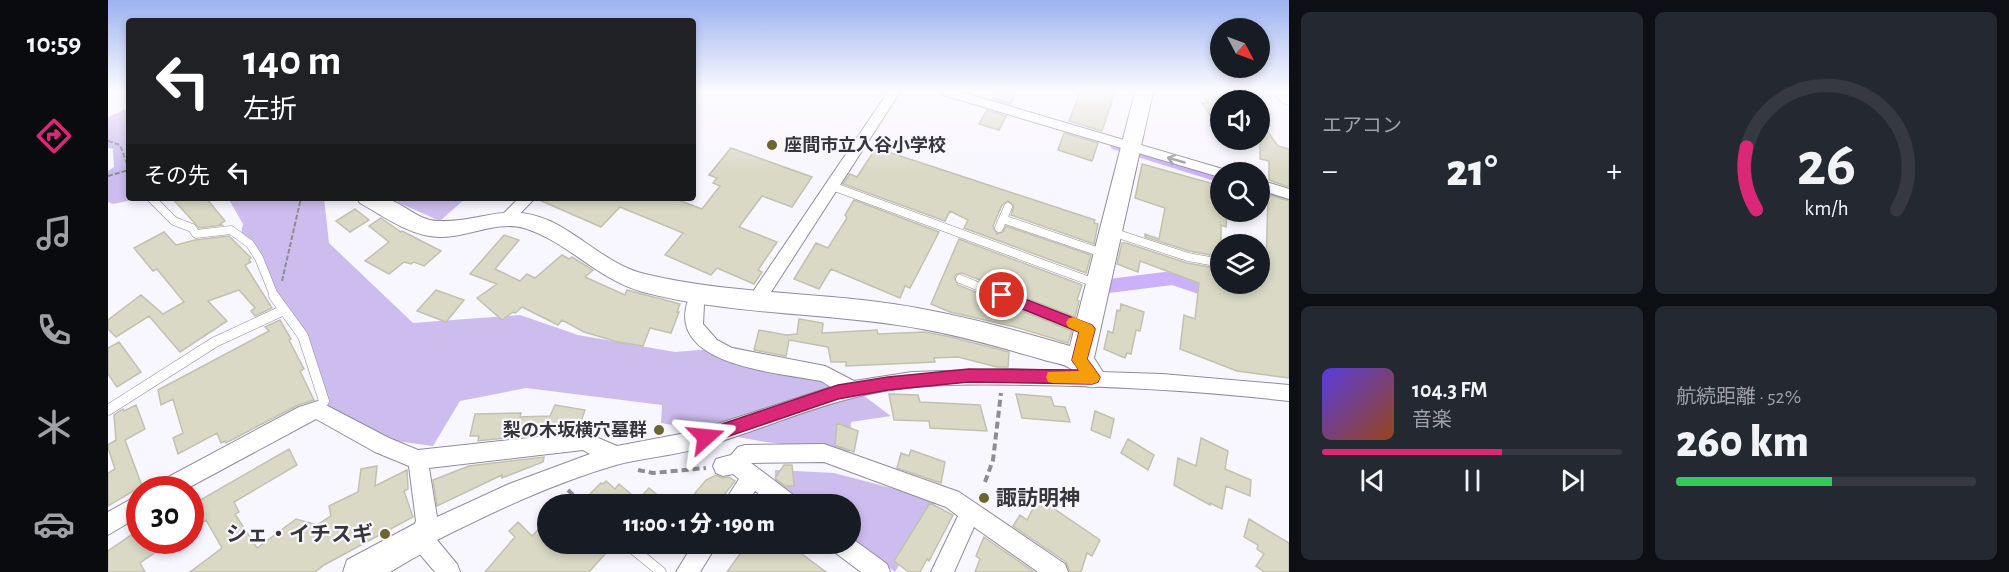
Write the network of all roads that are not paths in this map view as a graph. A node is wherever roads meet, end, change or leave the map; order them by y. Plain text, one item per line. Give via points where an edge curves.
1 (876, 119) edge
2 (1030, 119) edge
3 (1138, 119) edge
4 (1131, 151) junction
5 (1210, 170) edge
6 (832, 186) junction
7 (1270, 188) edge
8 (1289, 194) edge
9 (154, 201) edge
10 (374, 201) edge
11 (525, 201) edge
12 (1008, 207) dead end
13 (506, 219) junction
14 (1003, 219) junction
15 (999, 228) dead end
16 (1111, 231) junction
17 (1106, 254) junction
18 (1210, 261) edge
19 (960, 279) dead end
20 (1098, 284) junction
21 (699, 294) junction
22 (756, 301) junction
23 (284, 310) junction
24 (1087, 329) junction
25 (1086, 369) junction
26 (854, 390) junction
27 (1289, 393) edge
28 (108, 410) edge
29 (318, 410) junction
30 (616, 456) junction
31 (418, 460) junction
32 (190, 476) edge
33 (753, 477) junction
34 (741, 494) edge
35 (776, 494) edge
36 (970, 511) junction
37 (126, 513) edge
38 (108, 524) edge
39 (420, 537) junction
40 (639, 554) edge
41 (699, 554) edge
42 (855, 554) edge
43 (359, 572) edge
44 (449, 572) edge
45 (661, 572) edge
46 (687, 572) edge
47 (879, 572) edge
48 (942, 572) edge
49 (1057, 572) edge

1 - 6 street
2 - 4 street
3 - 4 street
5 -> 4 street
4 - 16 street
6 - 20 lane
6 - 22 street
7 - 8 street
9 - 23 lane via 174,221 192,228 196,234 231,230 241,236 260,258 271,292
10 - 13 street via 415,223 436,229
11 - 13 street
12 - 14 lane
13 - 21 street via 541,227 632,279
14 - 15 lane
14 - 17 lane
16 - 17 street
16 - 18 lane
17 - 20 street
19 - 24 lane
20 - 24 street
21 - 22 street
21 - 26 street via 693,321 699,334 716,350 825,374
22 - 25 street via 874,311 938,322
23 - 28 lane via 215,342
23 - 29 lane via 303,336 324,401
24 - 25 street
25 - 26 street via 888,383
25 - 27 street
26 - 30 street via 697,439
29 - 31 street
29 - 32 street via 306,412
30 - 31 street via 584,441
30 - 39 street via 554,476
31 - 39 street via 427,522
33 - 34 street
33 - 35 street
33 - 36 street via 729,465 745,454 824,453 952,499
36 - 48 street
36 - 49 street
37 - 38 street
39 - 43 street
39 - 44 street
40 - 45 lane
41 - 46 street
42 - 47 street

